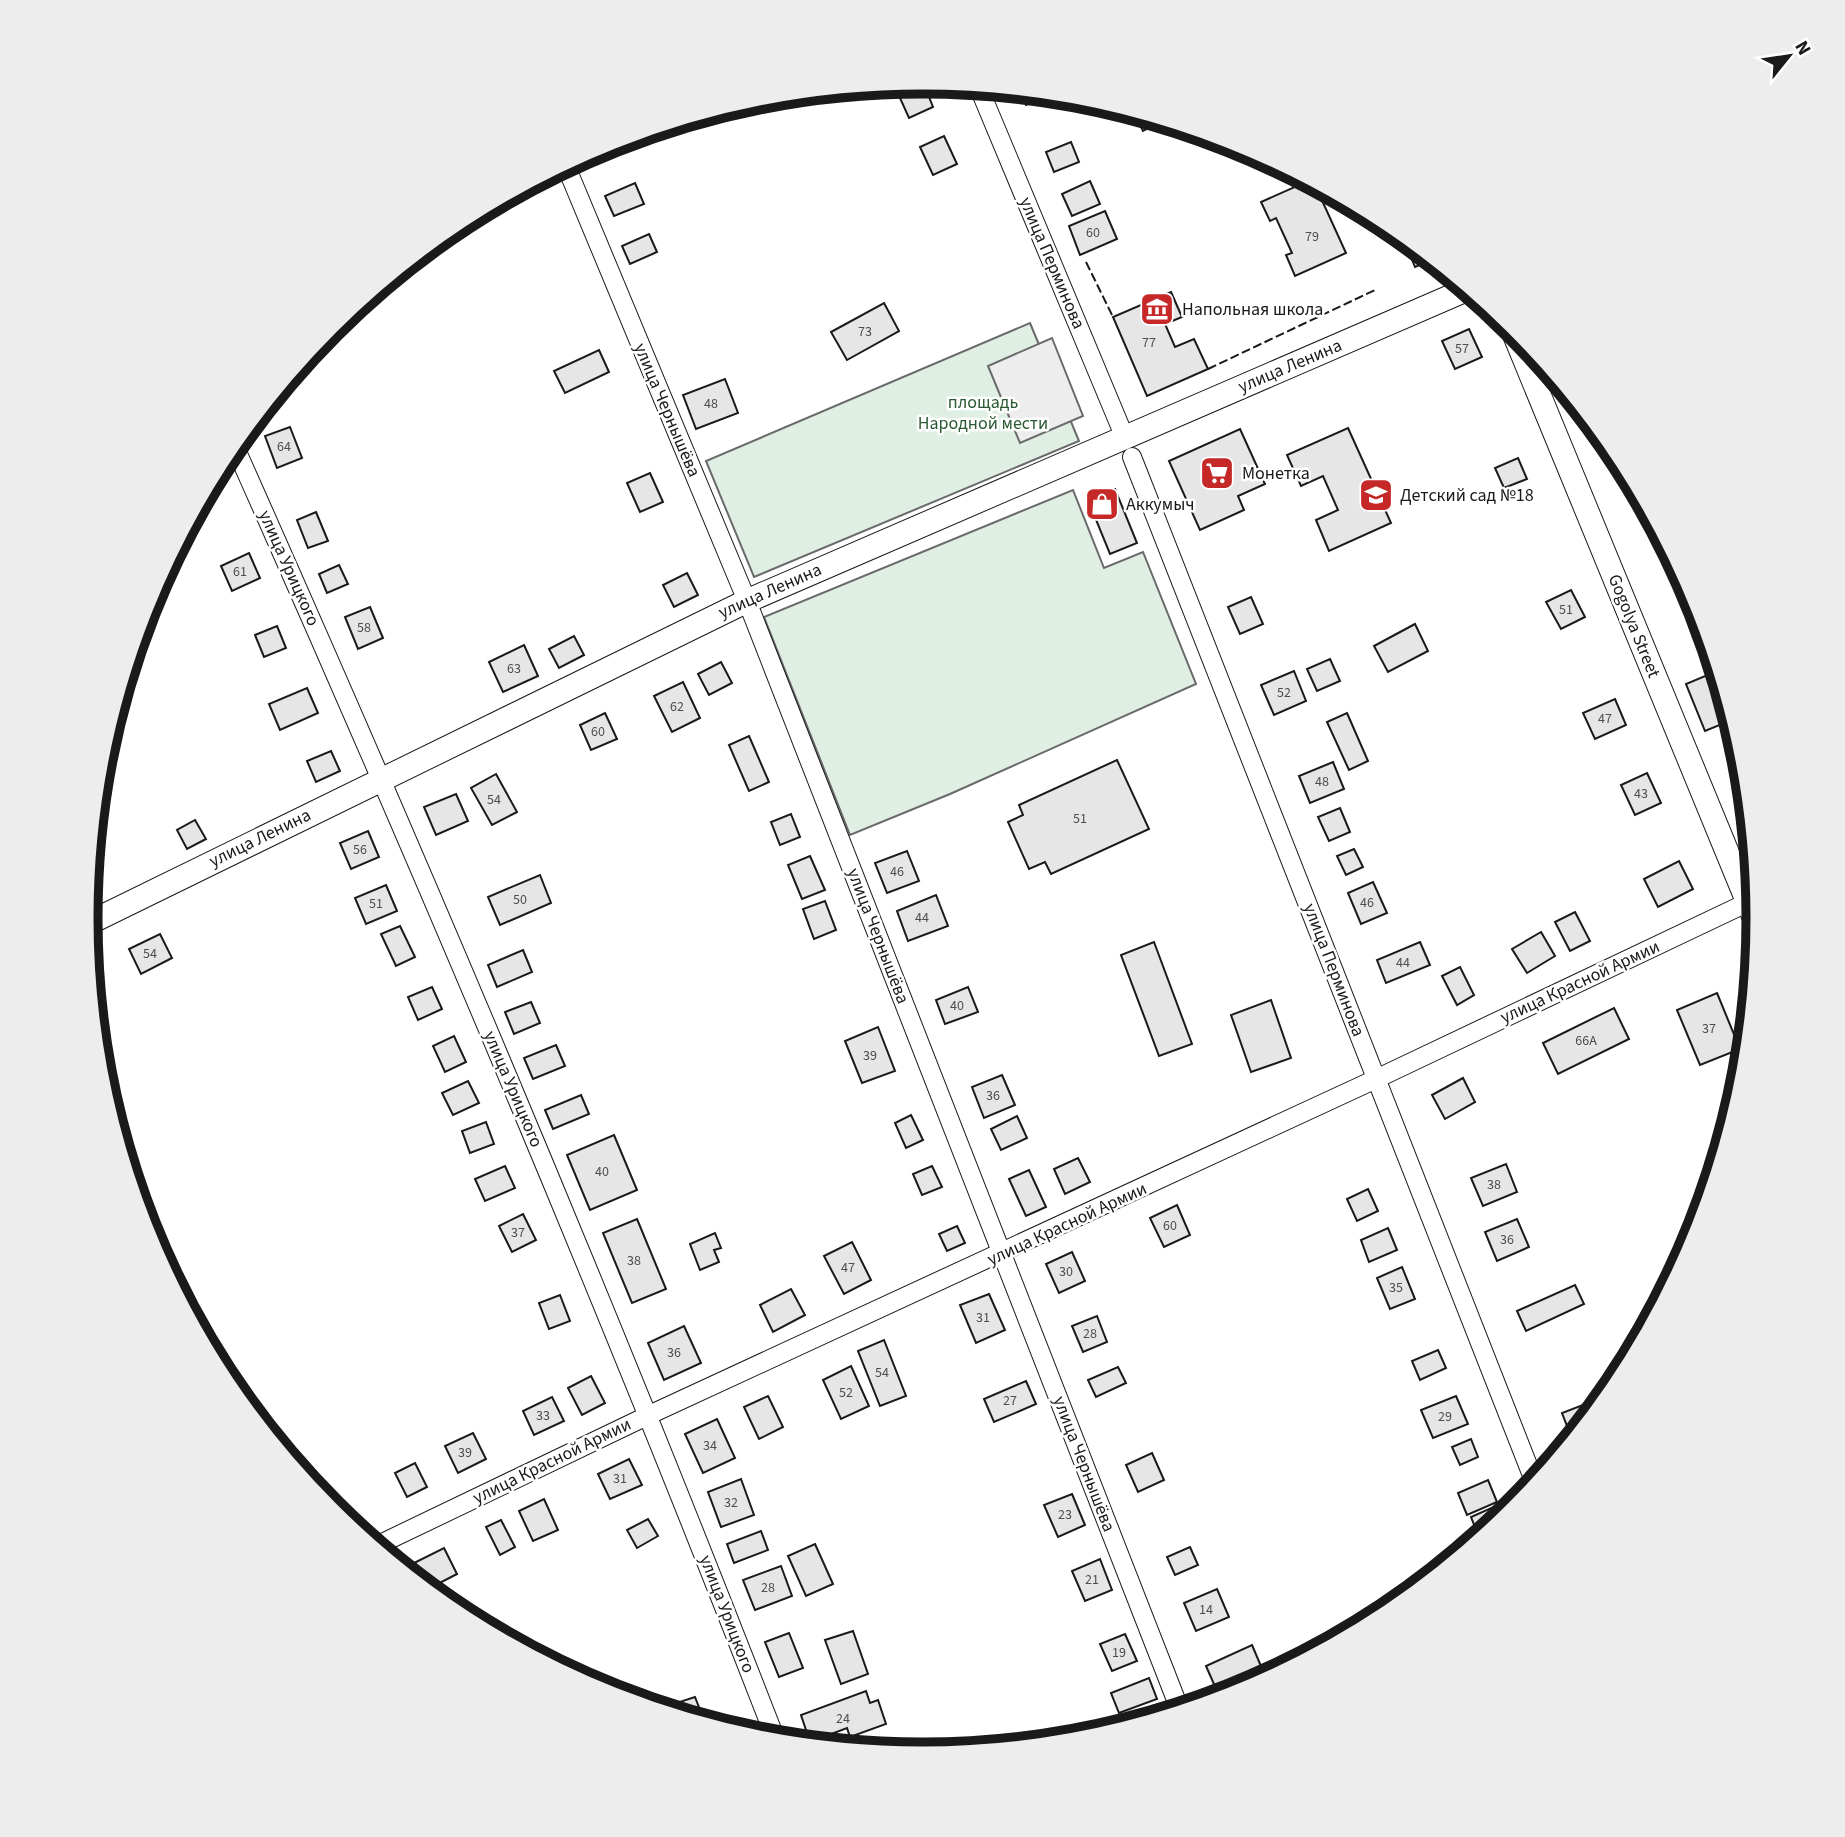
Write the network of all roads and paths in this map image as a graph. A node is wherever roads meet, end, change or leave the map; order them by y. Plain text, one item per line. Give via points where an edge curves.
1 (983, 97) edge
2 (569, 174) edge
3 (1459, 293) edge
4 (1523, 355) edge
5 (1129, 447) junction
6 (240, 457) edge
7 (747, 601) junction
8 (383, 777) junction
9 (1745, 882) edge
10 (1746, 903) edge
11 (98, 919) edge
12 (1377, 1079) junction
13 (1003, 1253) junction
14 (649, 1415) junction
15 (1531, 1473) edge
16 (384, 1542) edge
17 (1177, 1702) edge
18 (771, 1728) edge

1 - 5 street, улица Перминова
2 - 7 street, улица Чернышёва
3 - 5 street, улица Ленина
4 - 9 street, Gogolya Street
5 - 7 street, улица Ленина
5 - 12 street, улица Перминова
6 - 8 street, улица Урицкого
7 - 8 street, улица Ленина
7 - 13 street, улица Чернышёва
8 - 11 street, улица Ленина
8 - 14 street, улица Урицкого
10 - 12 street, улица Красной Армии
12 - 13 street, улица Красной Армии
12 - 15 street, улица Перминова
13 - 14 street, улица Красной Армии
13 - 17 street, улица Чернышёва
14 - 16 street, улица Красной Армии
14 - 18 street, улица Урицкого

